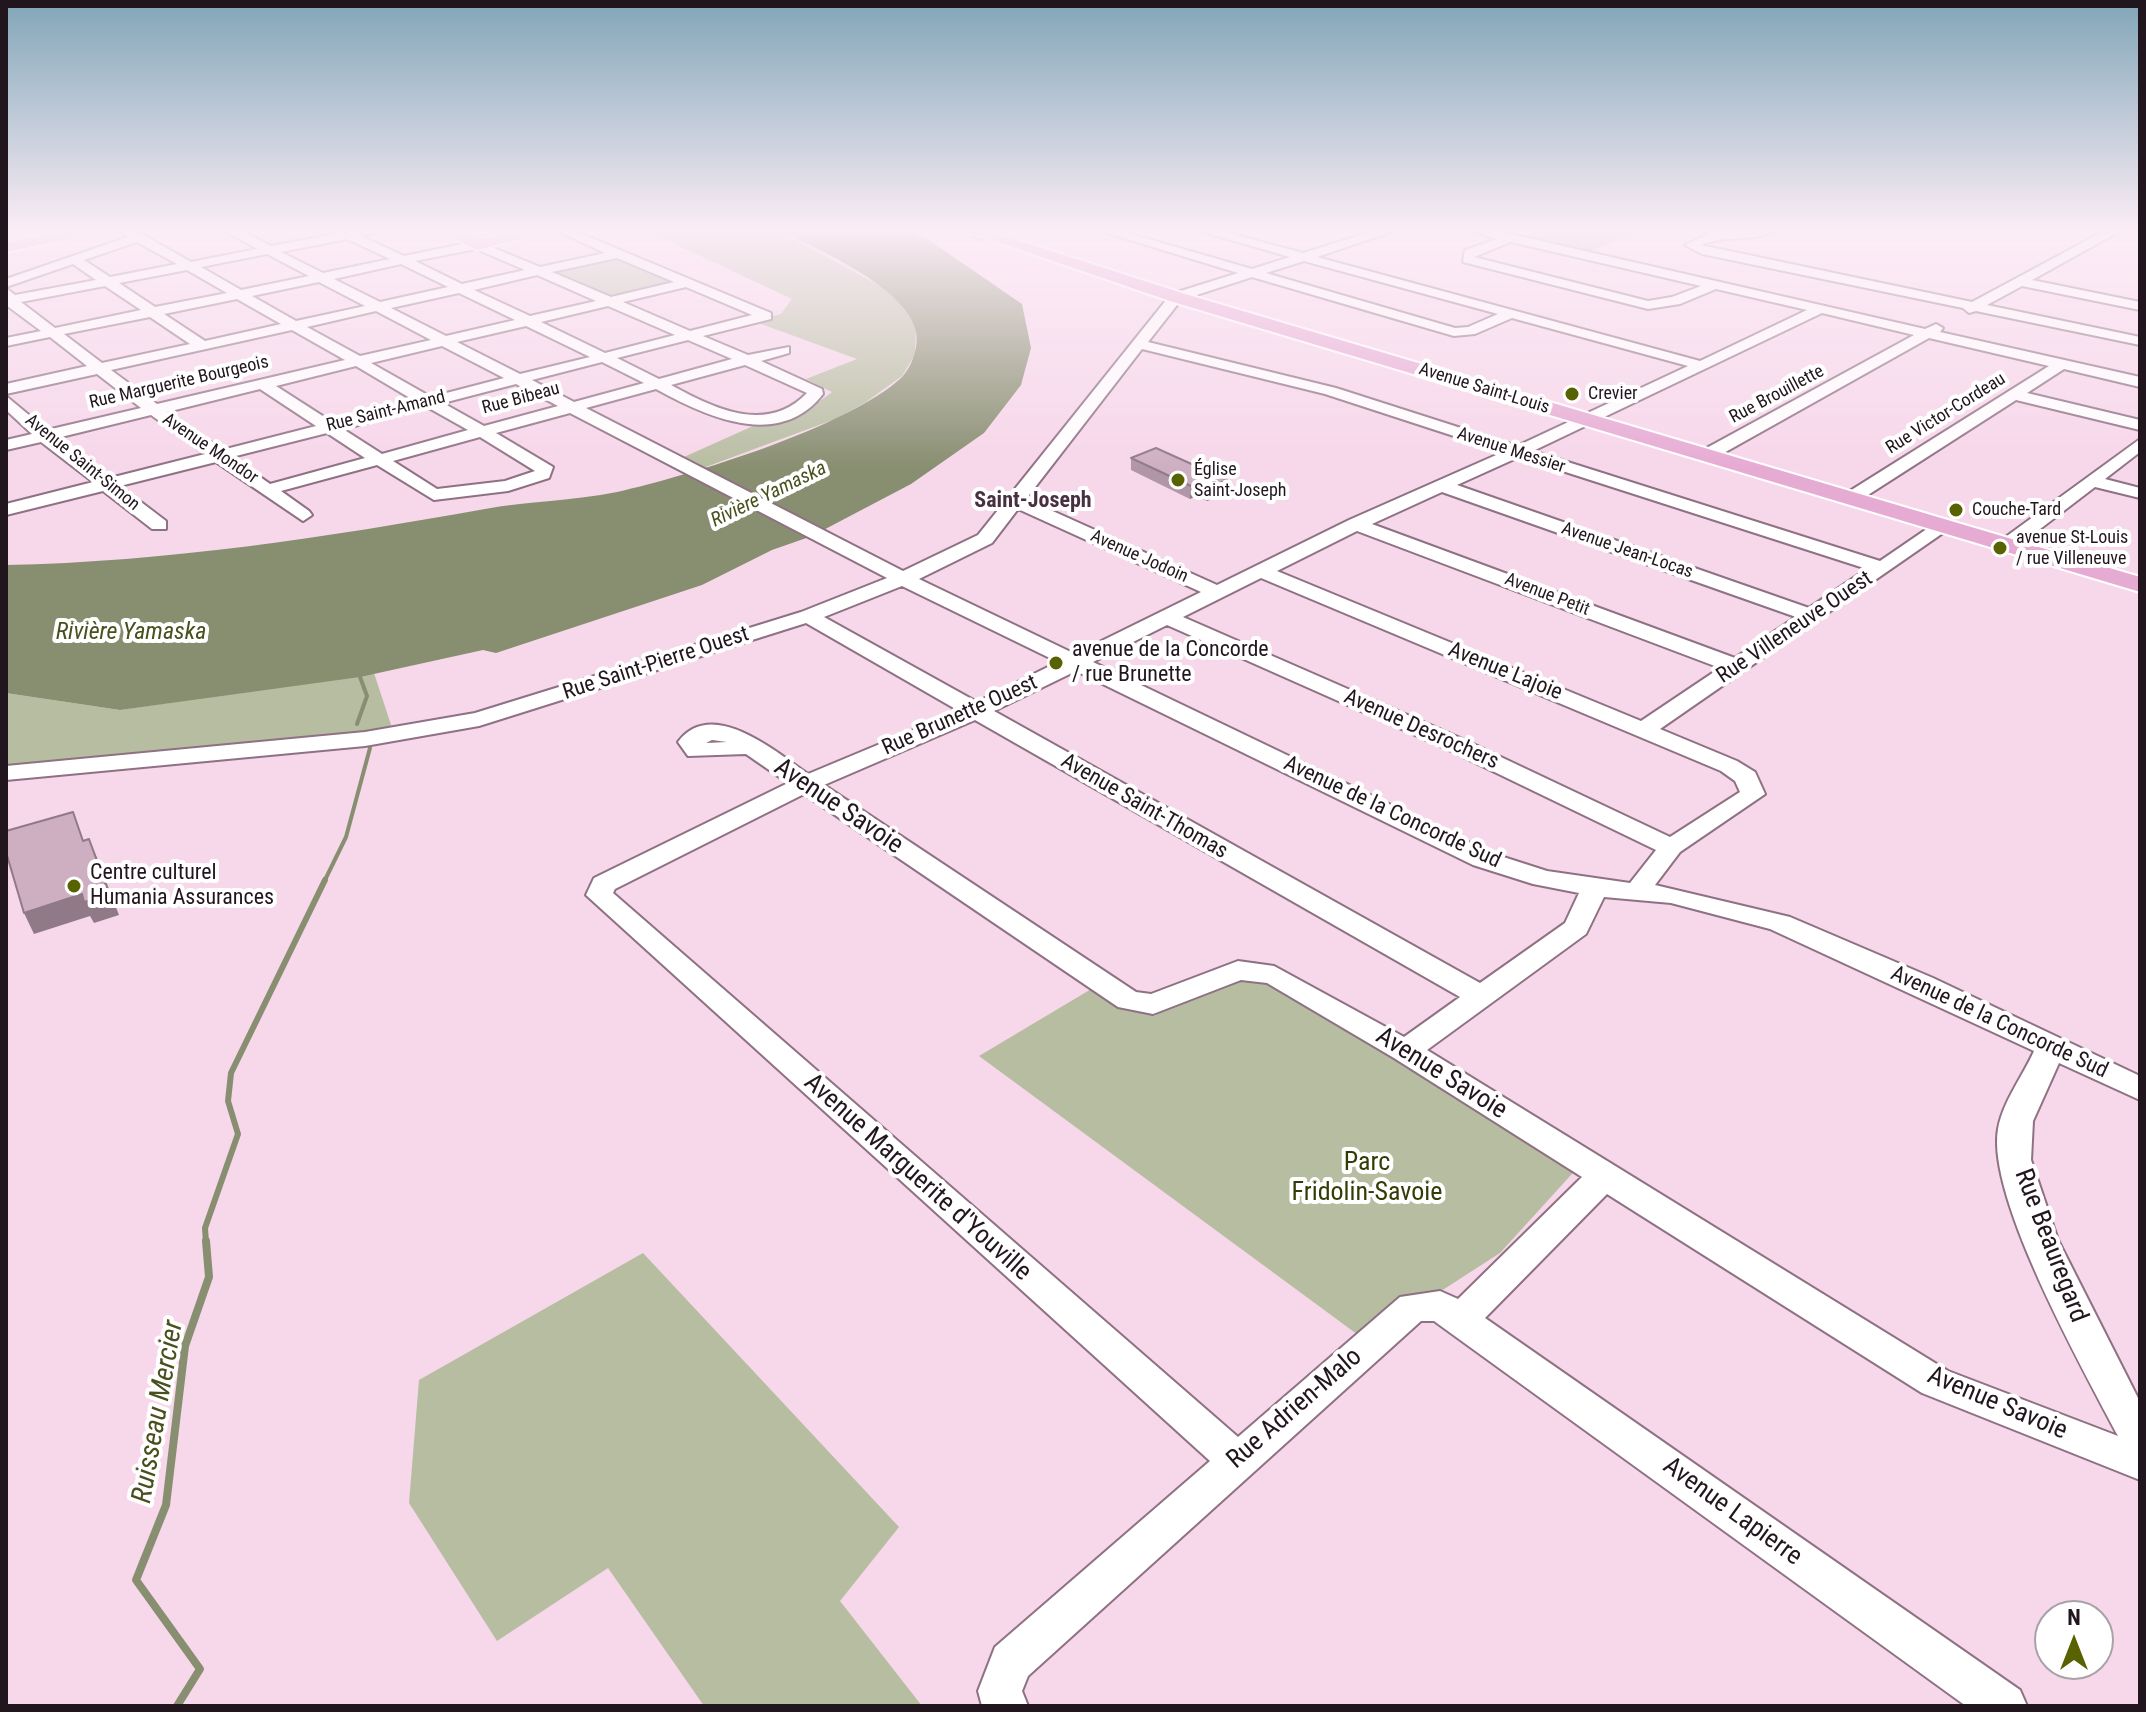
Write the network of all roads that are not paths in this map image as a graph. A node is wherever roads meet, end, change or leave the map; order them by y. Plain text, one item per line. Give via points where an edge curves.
1 (22, 309) edge
2 (147, 309) edge
3 (167, 309) edge
4 (261, 309) edge
5 (369, 309) edge
6 (381, 309) edge
7 (504, 309) edge
8 (579, 309) edge
9 (628, 309) edge
10 (749, 309) edge
11 (1166, 309) edge
12 (1216, 309) edge
13 (1371, 309) edge
14 (1492, 309) edge
15 (1820, 309) joint
16 (1969, 309) edge
17 (1988, 309) edge
18 (152, 312) junction
19 (1511, 314) junction
20 (531, 321) junction
21 (292, 326) junction
22 (53, 333) junction
23 (1927, 333) junction
24 (690, 336) junction
25 (444, 341) junction
26 (2140, 341) edge
27 (6, 342) edge
28 (1138, 344) junction
29 (203, 346) junction
30 (784, 350) dead end
31 (604, 357) junction
32 (745, 360) junction
33 (356, 362) junction
34 (2062, 364) junction
35 (1703, 366) junction
36 (100, 369) junction
37 (516, 379) junction
38 (2140, 382) edge
39 (658, 383) junction
40 (263, 384) junction
41 (6, 389) edge
42 (2014, 395) junction
43 (6, 401) edge
44 (428, 402) junction
45 (568, 407) junction
46 (154, 410) junction
47 (1588, 420) junction
48 (2140, 425) edge
49 (329, 427) junction
50 (481, 431) junction
51 (44, 436) junction
52 (2140, 444) edge
53 (6, 445) edge
54 (1515, 453) junction
55 (217, 454) junction
56 (1707, 455) junction
57 (379, 459) junction
58 (2092, 481) junction
59 (108, 484) junction
60 (1442, 486) junction
61 (270, 489) junction
62 (2140, 493) edge
63 (1851, 498) junction
64 (1015, 501) junction
65 (6, 510) edge
66 (303, 515) dead end
67 (1356, 524) junction
68 (159, 525) dead end
69 (1944, 526) junction
70 (2007, 545) junction
71 (1882, 568) junction
72 (1261, 571) junction
73 (903, 579) junction
74 (2140, 585) edge
75 (1219, 593) junction
76 (808, 616) junction
77 (1812, 616) junction
78 (1168, 618) junction
79 (1077, 661) junction
80 (1738, 667) junction
81 (975, 712) junction
82 (1645, 729) junction
83 (750, 747) dead end
84 (6, 773) edge
85 (803, 785) junction
86 (1671, 847) junction
87 (1595, 888) junction
88 (1636, 893) junction
89 (599, 895) joint
90 (1480, 996) junction
91 (2051, 1047) junction
92 (1405, 1051) junction
93 (2140, 1089) edge
94 (1604, 1176) junction
95 (1461, 1319) junction
96 (2140, 1439) edge
97 (1236, 1460) junction
98 (2140, 1462) edge
99 (1003, 1698) edge
100 (2004, 1706) edge

1 - 22 street, Avenue Mondor
2 - 18 street
3 - 18 street
4 - 21 street
5 - 21 street
6 - 25 street, Avenue de la Concorde Sud
7 - 20 street
8 - 20 street, Rue Marguerite Bourgeois
9 - 24 street
10 - 24 street, Rue Saint-Amand via 766,316
11 - 28 street, Rue Saint-Pierre Ouest
12 - 47 main road, Avenue Saint-Louis
13 - 19 street via 1454,332
14 - 19 street
15 - 23 street
15 - 35 street, Rue Brunette Ouest
16 - 23 street, Rue Brouillette
17 - 26 street
18 - 22 street
18 - 29 street
19 - 35 street
20 - 25 street, Rue Marguerite Bourgeois
20 - 31 street
21 - 29 street
21 - 33 street
22 - 27 street
22 - 36 street, Avenue Mondor
23 - 34 street
23 - 56 street, Rue Brouillette
24 - 31 street, Rue Saint-Amand
24 - 32 street
25 - 33 street, Rue Marguerite Bourgeois
25 - 37 street, Avenue de la Concorde Sud
28 - 54 street, Avenue Messier via 1330,391
28 - 64 street, Rue Saint-Pierre Ouest
29 - 36 street
30 - 32 street, Rue Bibeau
31 - 37 street, Rue Saint-Amand
31 - 39 street
32 - 39 street, Rue Bibeau
32 - 39 street via 814,389 815,394 772,418 730,418
33 - 40 street, Rue Marguerite Bourgeois
33 - 44 street
34 - 38 street
34 - 42 street, Rue Victor-Cordeau
35 - 47 street, Rue Brunette Ouest
36 - 41 street
36 - 46 street, Avenue Mondor
37 - 44 street, Rue Saint-Amand
37 - 45 street, Avenue de la Concorde Sud
39 - 45 street, Rue Bibeau
40 - 46 street, Rue Marguerite Bourgeois
40 - 49 street
42 - 48 street
42 - 63 street, Rue Victor-Cordeau
43 - 51 street, Avenue Saint-Simon
44 - 49 street, Rue Saint-Amand
44 - 50 street
45 - 50 street, Rue Bibeau
45 - 73 street, Avenue de la Concorde Sud
46 - 51 street, Rue Marguerite Bourgeois
46 - 55 street, Avenue Mondor
47 - 54 street, Rue Brunette Ouest
47 - 56 main road, Avenue Saint-Louis
49 - 55 street, Rue Saint-Amand
49 - 57 street
50 - 57 street, Rue Bibeau
50 - 57 street via 544,467 543,474 508,486 434,495
51 - 53 street, Rue Marguerite Bourgeois
51 - 59 street, Avenue Saint-Simon
52 - 58 street
54 - 60 street, Rue Brunette Ouest
54 - 71 street, Avenue Messier
55 - 59 street, Rue Saint-Amand
55 - 61 street, Avenue Mondor
56 - 63 main road, Avenue Saint-Louis
57 - 61 street, Rue Bibeau
58 - 62 street
58 - 70 street
59 - 65 street, Rue Saint-Amand
59 - 68 street, Avenue Saint-Simon
60 - 67 street, Rue Brunette Ouest
60 - 77 street, Avenue Jean-Locas
61 - 66 street, Avenue Mondor
63 - 69 main road, Avenue Saint-Louis
64 - 73 street, Rue Saint-Pierre Ouest via 985,539
64 - 75 street, Avenue Jodoin
67 - 72 street, Rue Brunette Ouest
67 - 80 street, Avenue Petit
69 - 70 main road, Avenue Saint-Louis
69 - 71 street, Rue Villeneuve Ouest
70 - 74 main road, Avenue Saint-Louis
71 - 77 street, Rue Villeneuve Ouest
72 - 75 street, Rue Brunette Ouest
72 - 82 street, Avenue Lajoie
73 - 76 street, Rue Saint-Pierre Ouest
73 - 79 street, Avenue de la Concorde Sud
75 - 78 street, Rue Brunette Ouest
76 - 81 street, Avenue Saint-Thomas
76 - 84 street, Rue Saint-Pierre Ouest via 479,719 365,739
77 - 80 street, Rue Villeneuve Ouest
78 - 79 street, Rue Brunette Ouest
78 - 86 street, Avenue Desrochers via 1459,746
79 - 81 street, Rue Brunette Ouest
79 - 87 street, Avenue de la Concorde Sud via 1482,859
80 - 82 street, Rue Villeneuve Ouest
81 - 85 street, Rue Brunette Ouest
81 - 90 street, Avenue Saint-Thomas
82 - 86 street, Avenue Lajoie via 1729,766 1746,777 1753,794
83 - 85 street, Avenue Savoie
85 - 89 street, Rue Brunette Ouest via 603,884
85 - 92 street, Avenue Savoie via 1128,1000 1153,1004 1238,970 1274,975
86 - 88 street
87 - 88 street, Avenue de la Concorde Sud
87 - 90 street via 1576,928
88 - 91 street, Avenue de la Concorde Sud via 1719,904 1780,923
89 - 97 street, Avenue Marguerite d'Youville
90 - 92 street
91 - 93 street, Avenue de la Concorde Sud
91 - 96 street, Rue Beauregard via 2014,1132 2019,1180 2071,1311
92 - 94 street, Avenue Savoie
94 - 95 street
94 - 98 street, Avenue Savoie via 1935,1382
95 - 97 street, Rue Adrien-Malo via 1440,1306 1413,1307
95 - 100 street, Avenue Lapierre
97 - 99 street, Rue Adrien-Malo via 1011,1662

